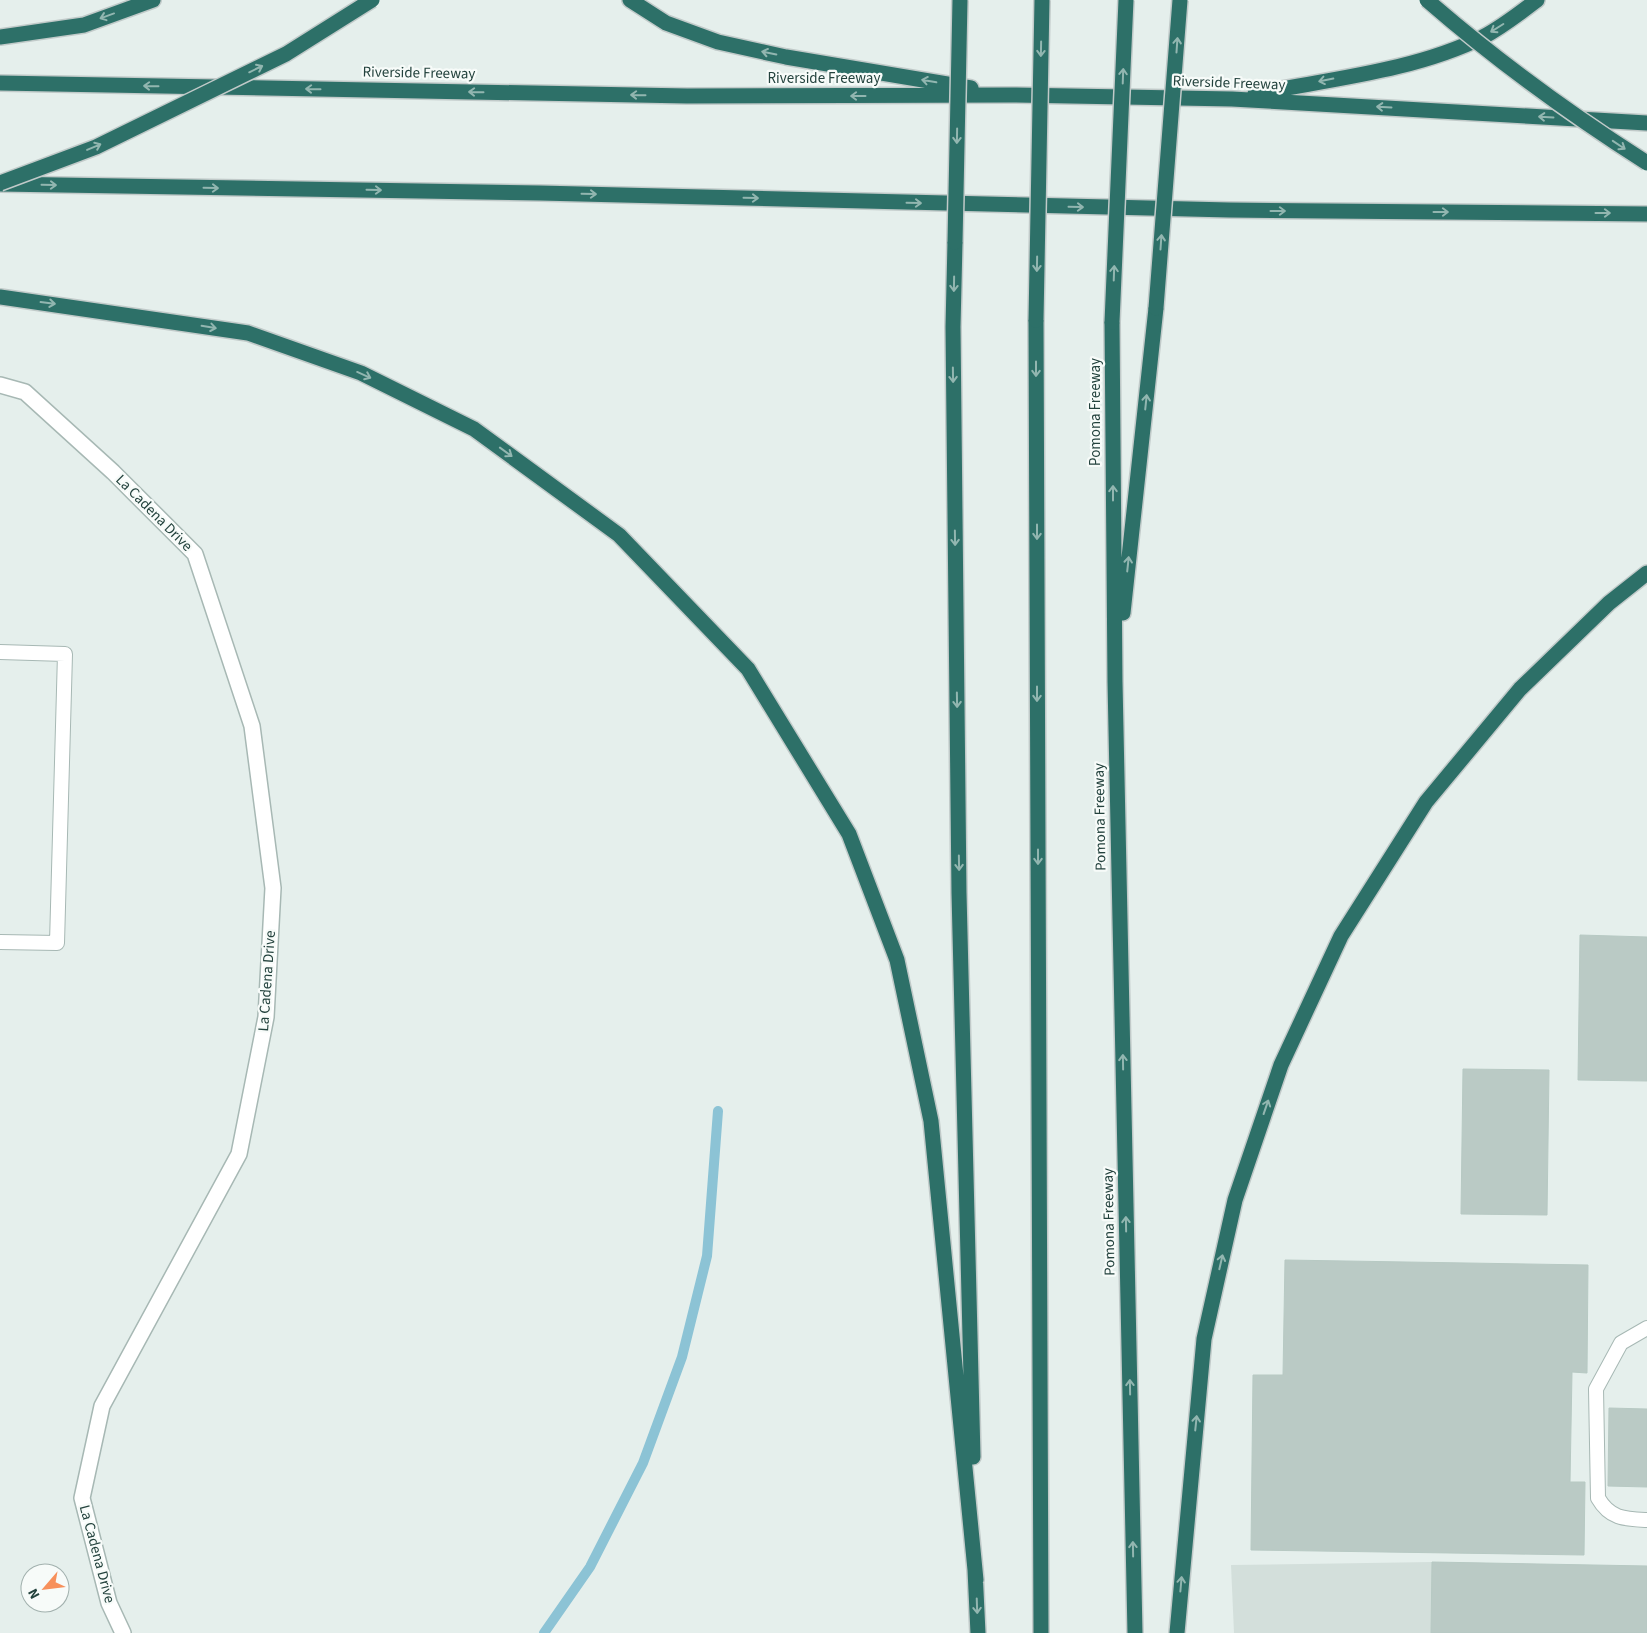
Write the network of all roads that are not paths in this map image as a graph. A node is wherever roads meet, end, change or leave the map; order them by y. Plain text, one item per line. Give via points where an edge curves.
1 (153, 0) edge
2 (372, 0) edge
3 (630, 0) edge
4 (960, 0) edge
5 (1042, 0) edge
6 (1126, 0) edge
7 (1180, 0) edge
8 (1427, 0) edge
9 (1536, 0) edge
10 (0, 37) edge
11 (0, 83) edge
12 (1012, 95) junction
13 (1232, 99) junction
14 (1647, 123) edge
15 (1647, 163) edge
16 (0, 184) edge
17 (1647, 214) edge
18 (0, 297) edge
19 (0, 385) edge
20 (1647, 573) edge
21 (0, 652) edge
22 (1115, 682) junction
23 (0, 942) edge
24 (1647, 1328) edge
25 (1647, 1520) edge
26 (976, 1580) junction
27 (123, 1633) edge
28 (978, 1633) edge
29 (1041, 1633) edge
30 (1135, 1633) edge
31 (1177, 1633) edge

1 -> 10 highway via 84,25
16 -> 2 highway, bridge via 96,147 286,54
12 -> 3 highway via 786,57 718,42 666,23
4 -> 26 highway, bridge via 953,327 959,893
5 -> 29 highway, bridge via 1036,320
22 -> 6 highway, Pomona Freeway, bridge via 1112,322
22 -> 7 highway, bridge via 1156,308
8 -> 15 highway, bridge via 1510,69
9 -> 13 highway via 1484,37 1446,52 1401,66
12 -> 11 highway, Riverside Freeway via 687,96
12 - 13 highway, Riverside Freeway
14 -> 13 highway, Riverside Freeway
16 -> 17 highway via 1230,210
18 -> 26 highway via 248,333 361,373 474,429 619,535 748,670 849,834 897,960 931,1120
19 - 27 street, La Cadena Drive via 25,392 113,472 195,554 252,726 273,888 266,1017 239,1154 102,1406 82,1498 109,1603
31 -> 20 highway via 1204,1339 1235,1200 1281,1065 1341,936 1426,802 1520,689 1609,603
21 - 23 lane via 65,654 57,943
30 -> 22 highway, Pomona Freeway
24 - 25 lane via 1621,1343 1596,1389 1598,1498 1605,1510 1624,1519
26 -> 28 highway

